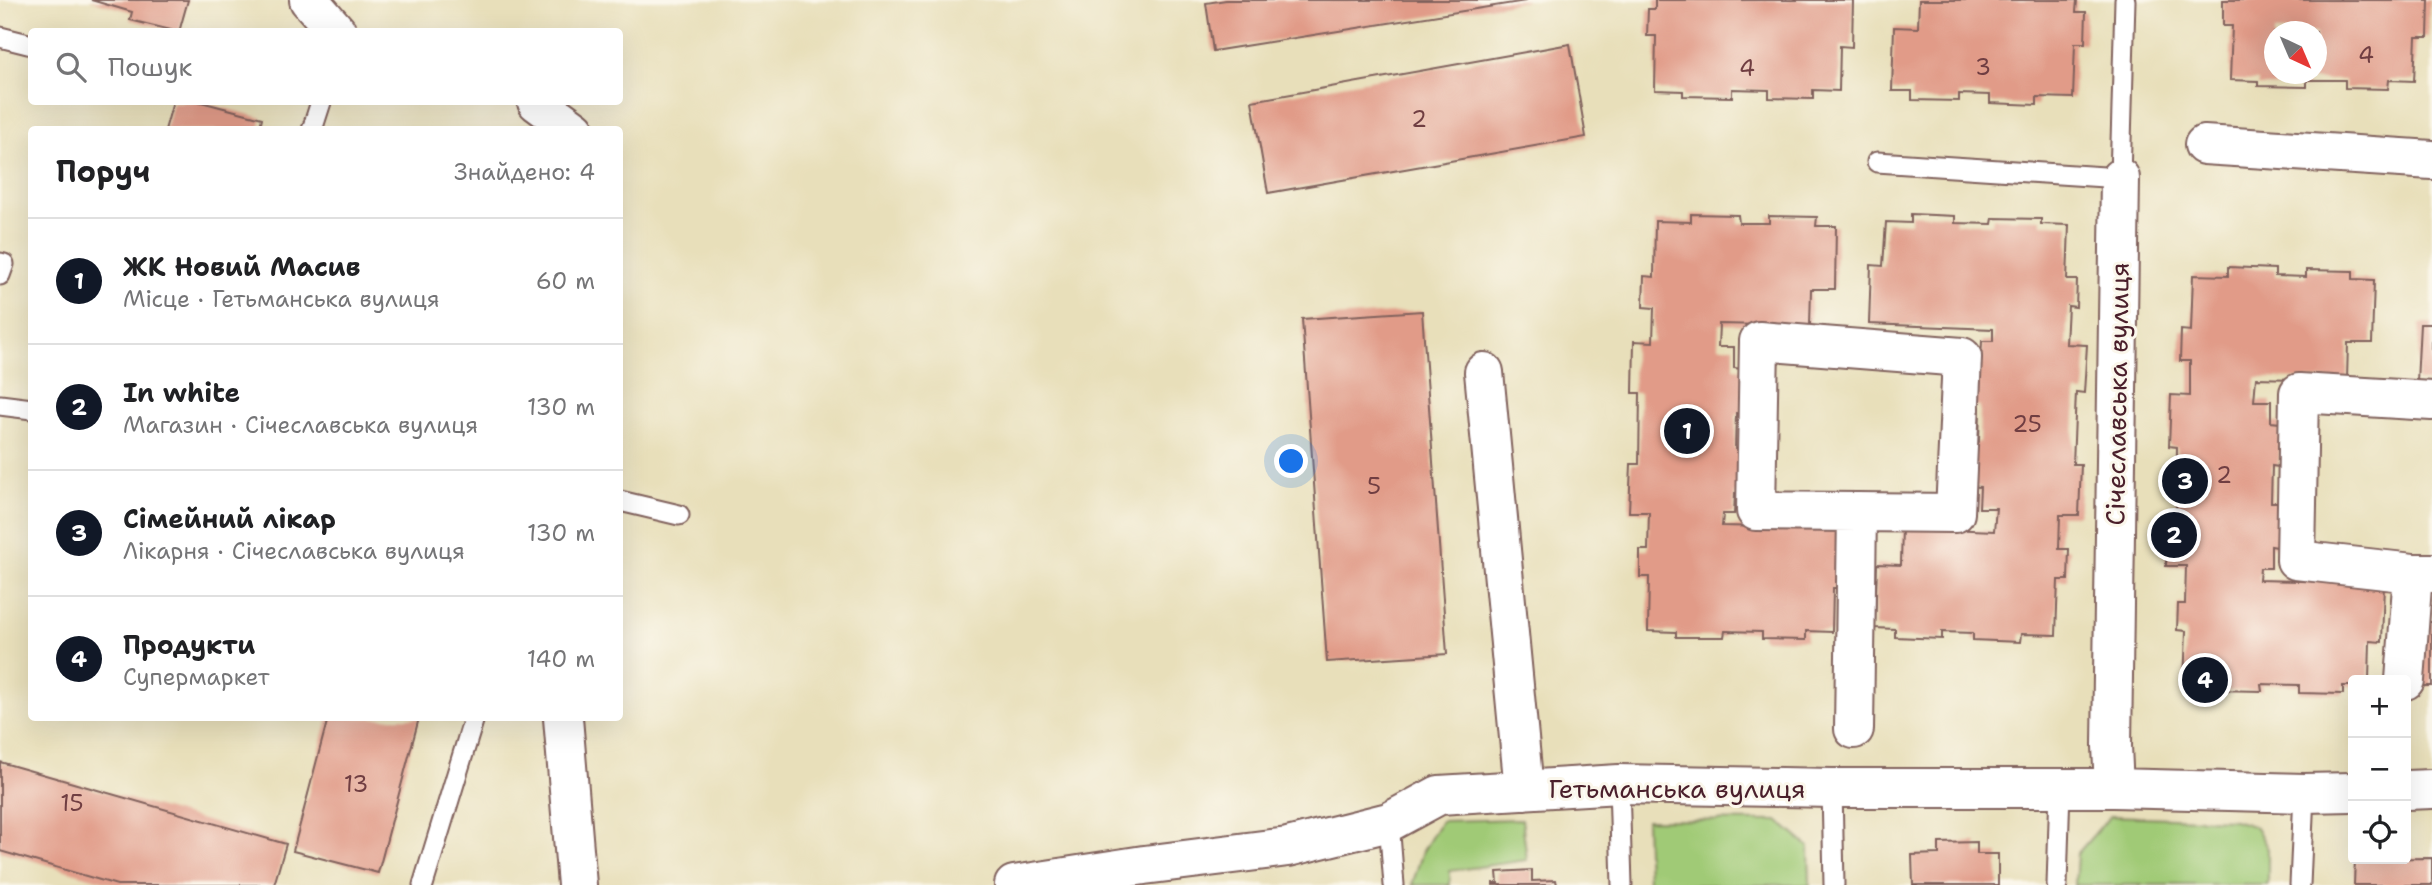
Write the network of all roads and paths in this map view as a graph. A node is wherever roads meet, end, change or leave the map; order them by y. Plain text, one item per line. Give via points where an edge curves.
1 (309, 0) edge
2 (2125, 0) edge
3 (334, 28) edge
4 (0, 37) edge
5 (28, 44) edge
6 (320, 105) edge
7 (541, 105) edge
8 (313, 126) edge
9 (570, 126) edge
10 (2204, 145) dead end
11 (2432, 160) edge
12 (1877, 162) dead end
13 (2120, 177) junction
14 (0, 263) edge
15 (0, 275) edge
16 (1484, 372) dead end
17 (2432, 401) edge
18 (0, 405) edge
19 (28, 409) edge
20 (623, 502) edge
21 (1857, 512) junction
22 (679, 515) dead end
23 (2422, 573) edge
24 (2406, 675) edge
25 (473, 721) edge
26 (562, 721) edge
27 (1854, 729) dead end
28 (1619, 784) junction
29 (2060, 788) junction
30 (2114, 788) junction
31 (1524, 789) junction
32 (1832, 789) junction
33 (2432, 789) edge
34 (2411, 790) edge
35 (2348, 792) edge
36 (2304, 793) junction
37 (1389, 822) junction
38 (1145, 875) edge
39 (423, 885) edge
40 (577, 885) edge
41 (1014, 885) edge
42 (1394, 885) edge
43 (1622, 885) edge
44 (1834, 885) edge
45 (2057, 885) edge
46 (2300, 885) edge

1 - 3 street
2 - 13 lane, Січеславська вулиця
4 - 5 lane
6 - 8 lane
7 - 9 street
10 - 11 street
12 - 13 lane
13 - 30 street, Січеславська вулиця
14 - 15 lane via 4,264
16 - 31 street
17 - 23 street via 2299,393 2296,560
18 - 19 lane
20 - 22 lane
21 - 21 street via 1955,513 1962,357 1759,341 1756,512
21 - 27 street
23 - 24 street
25 - 39 lane
26 - 40 street
28 - 31 street, Гетьманська вулиця
28 - 32 street, Гетьманська вулиця
28 - 43 lane
29 - 30 street, Гетьманська вулиця
29 - 32 street, Гетьманська вулиця
29 - 45 lane
30 - 36 street, Гетьманська вулиця
31 - 37 street, Гетьманська вулиця via 1439,795
32 - 44 lane
33 - 34 street
35 - 36 street, Гетьманська вулиця
36 - 46 lane
37 - 38 street, Гетьманська вулиця
37 - 42 lane
38 - 41 street, Гетьманська вулиця

